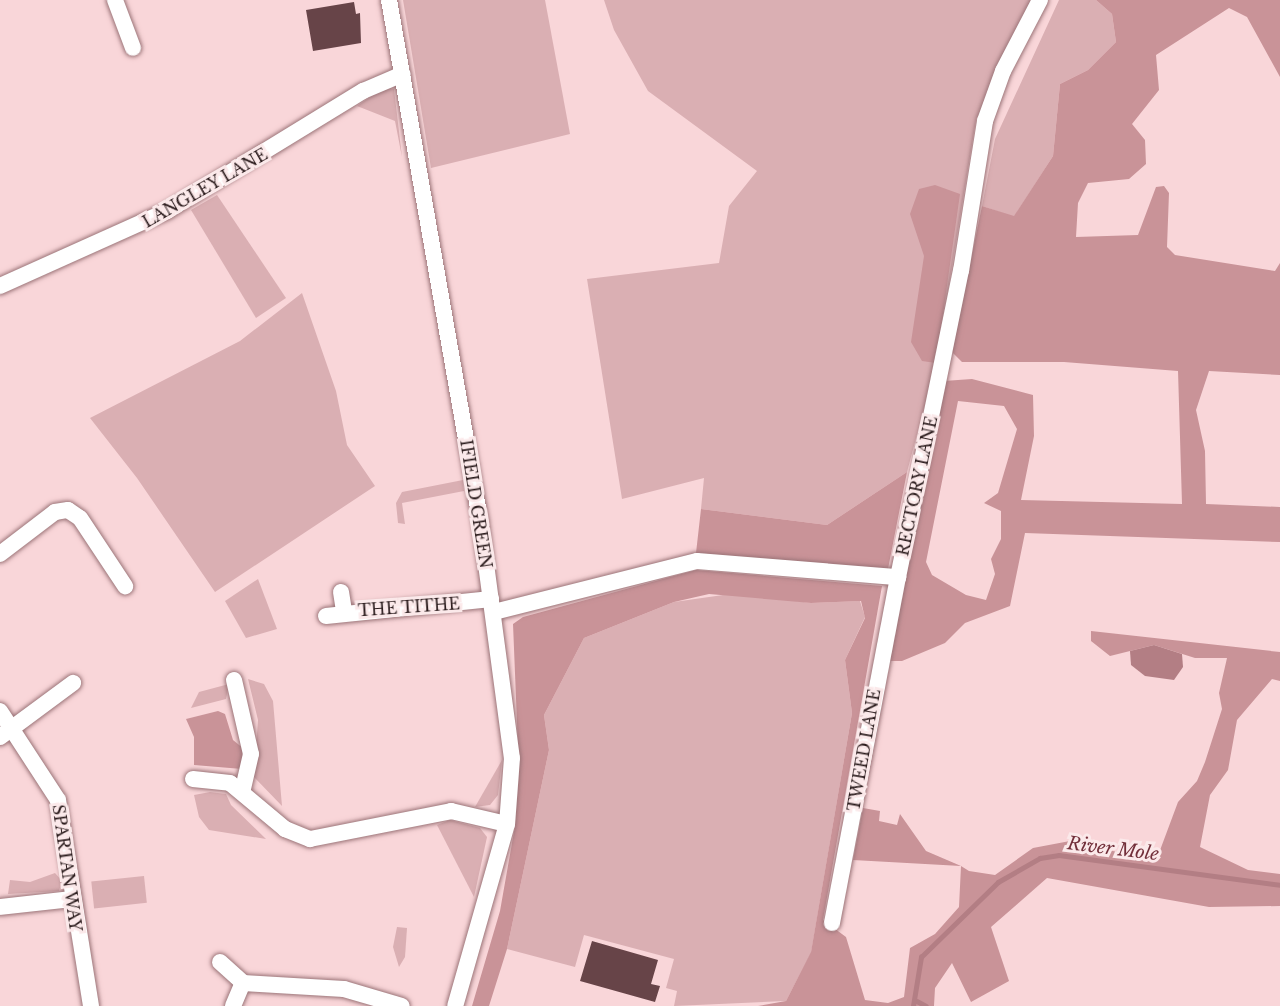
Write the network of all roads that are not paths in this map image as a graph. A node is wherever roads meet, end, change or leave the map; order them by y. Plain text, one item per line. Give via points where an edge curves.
1 (115, 0) edge
2 (389, 0) edge
3 (1040, 0) edge
4 (133, 48) dead end
5 (403, 74) junction
6 (0, 286) edge
7 (0, 554) edge
8 (898, 577) junction
9 (125, 586) dead end
10 (341, 592) dead end
11 (493, 606) junction
12 (344, 612) junction
13 (327, 616) dead end
14 (234, 680) dead end
15 (73, 683) dead end
16 (0, 711) edge
17 (6, 734) edge
18 (193, 779) dead end
19 (242, 792) junction
20 (507, 824) junction
21 (71, 899) junction
22 (0, 907) edge
23 (832, 923) dead end
24 (220, 962) dead end
25 (243, 983) junction
26 (91, 1006) edge
27 (233, 1006) edge
28 (402, 1006) edge
29 (455, 1006) edge

1 - 4 street
2 - 5 street, IFIELD GREEN
3 - 8 street, RECTORY LANE via 1003,71 985,121 961,271
5 - 6 street, LANGLEY LANE via 363,91 167,212
5 - 11 street, IFIELD GREEN
7 - 9 street via 55,512 68,510 80,518
8 - 11 street, RECTORY LANE via 697,561
8 - 23 street, TWEED LANE
10 - 12 street
11 - 12 street, THE TITHE
11 - 20 street, IFIELD GREEN via 512,758
12 - 13 street, THE TITHE
14 - 19 street via 251,754
15 - 17 street
16 - 17 street, SPARTAN WAY
17 - 21 street, SPARTAN WAY via 58,800
18 - 19 street via 224,780
19 - 20 street via 285,829 310,839 451,811
20 - 29 street, IFIELD GREEN
21 - 22 street
21 - 26 street, SPARTAN WAY
24 - 25 street
25 - 27 street
25 - 28 street via 344,989

